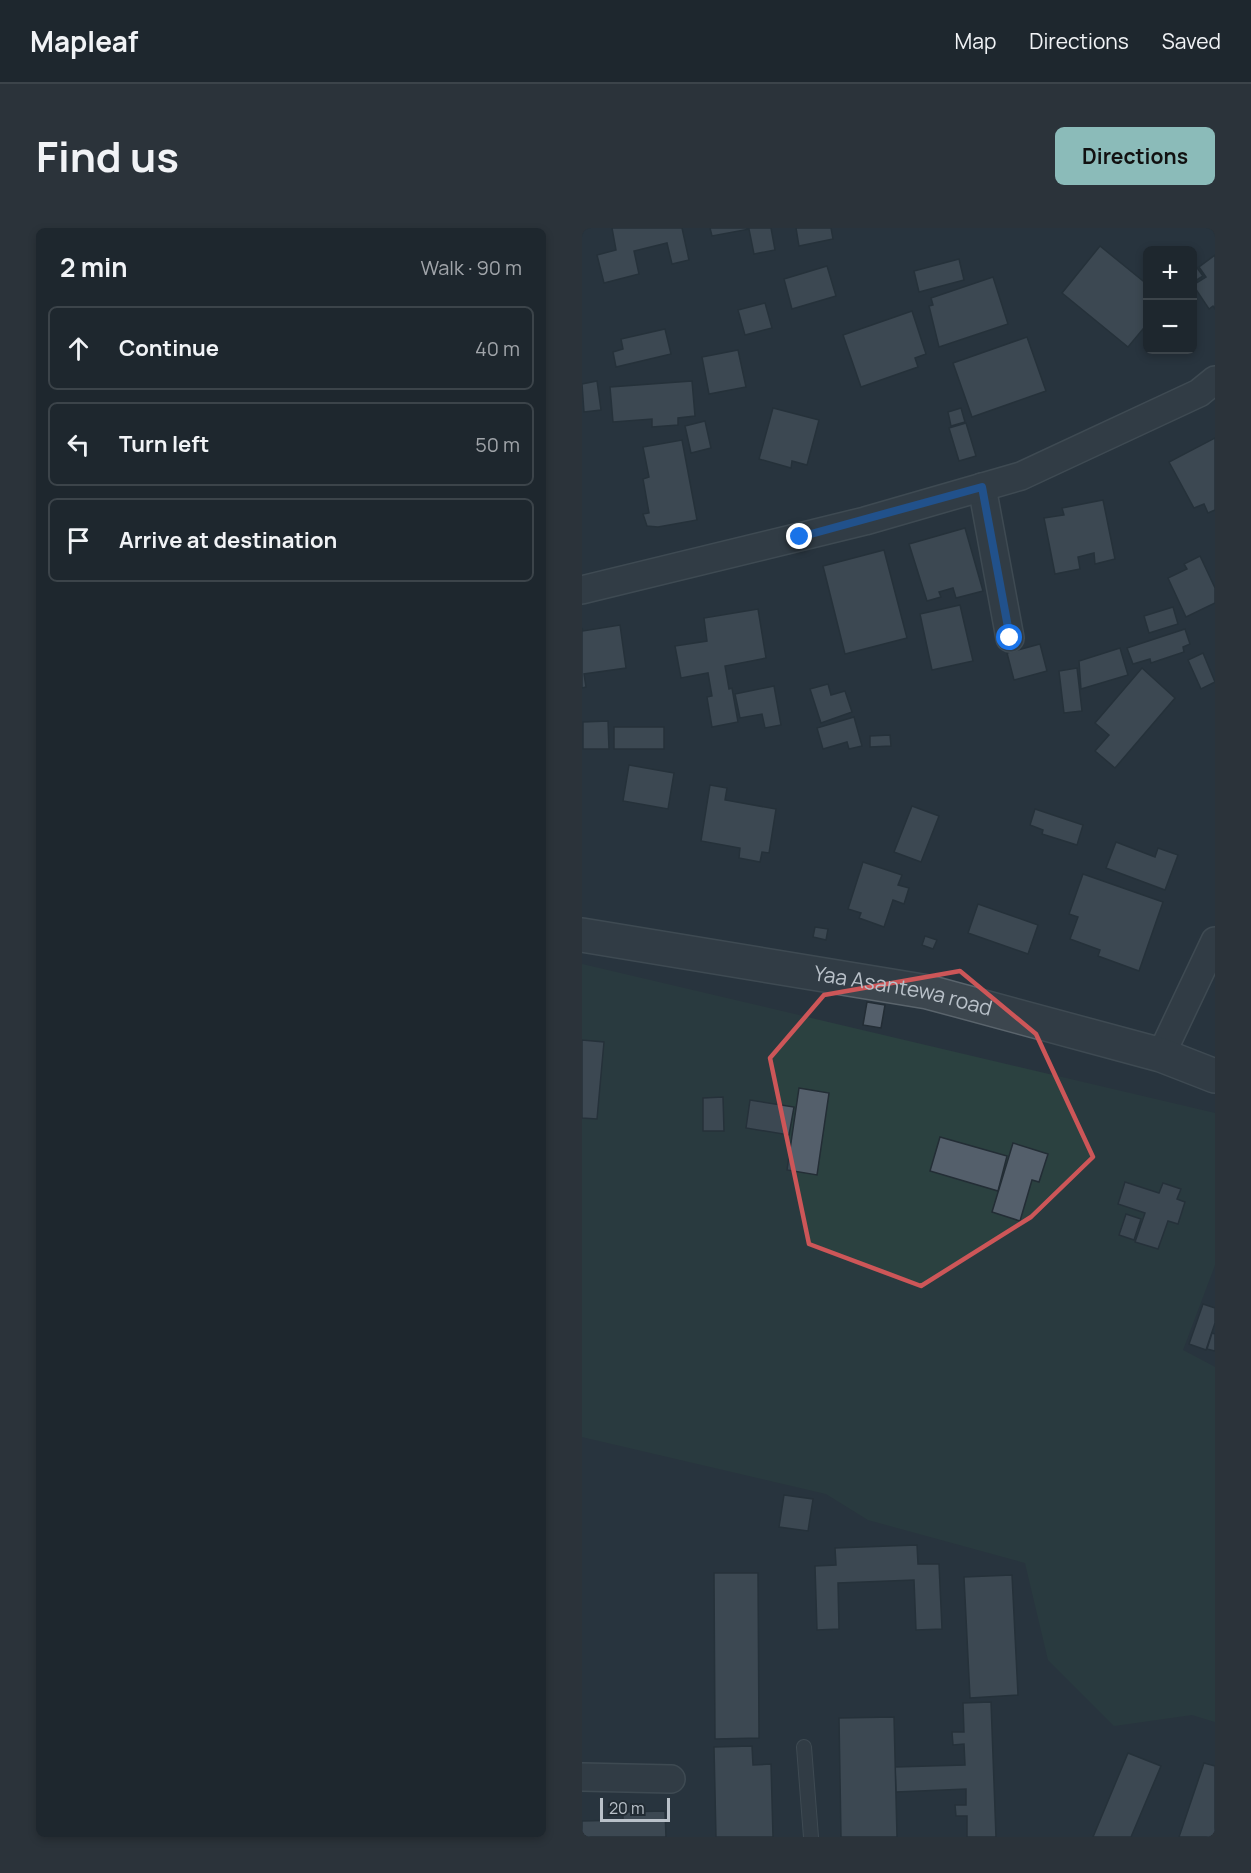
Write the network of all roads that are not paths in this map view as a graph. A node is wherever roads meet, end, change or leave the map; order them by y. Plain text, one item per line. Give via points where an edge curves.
1 (1215, 381) edge
2 (982, 487) junction
3 (582, 590) edge
4 (1010, 638) dead end
5 (582, 935) edge
6 (1215, 941) edge
7 (1161, 1055) junction
8 (1215, 1076) edge
9 (804, 1748) dead end
10 (582, 1777) edge
11 (671, 1779) dead end
12 (811, 1837) edge

1 - 2 street via 1199,393 1021,476
2 - 3 street via 865,521
2 - 4 street
5 - 7 street, Yaa Asantewa road via 928,992
6 - 7 street
7 - 8 street, Yaa Asantewa road
9 - 12 lane
10 - 11 street

